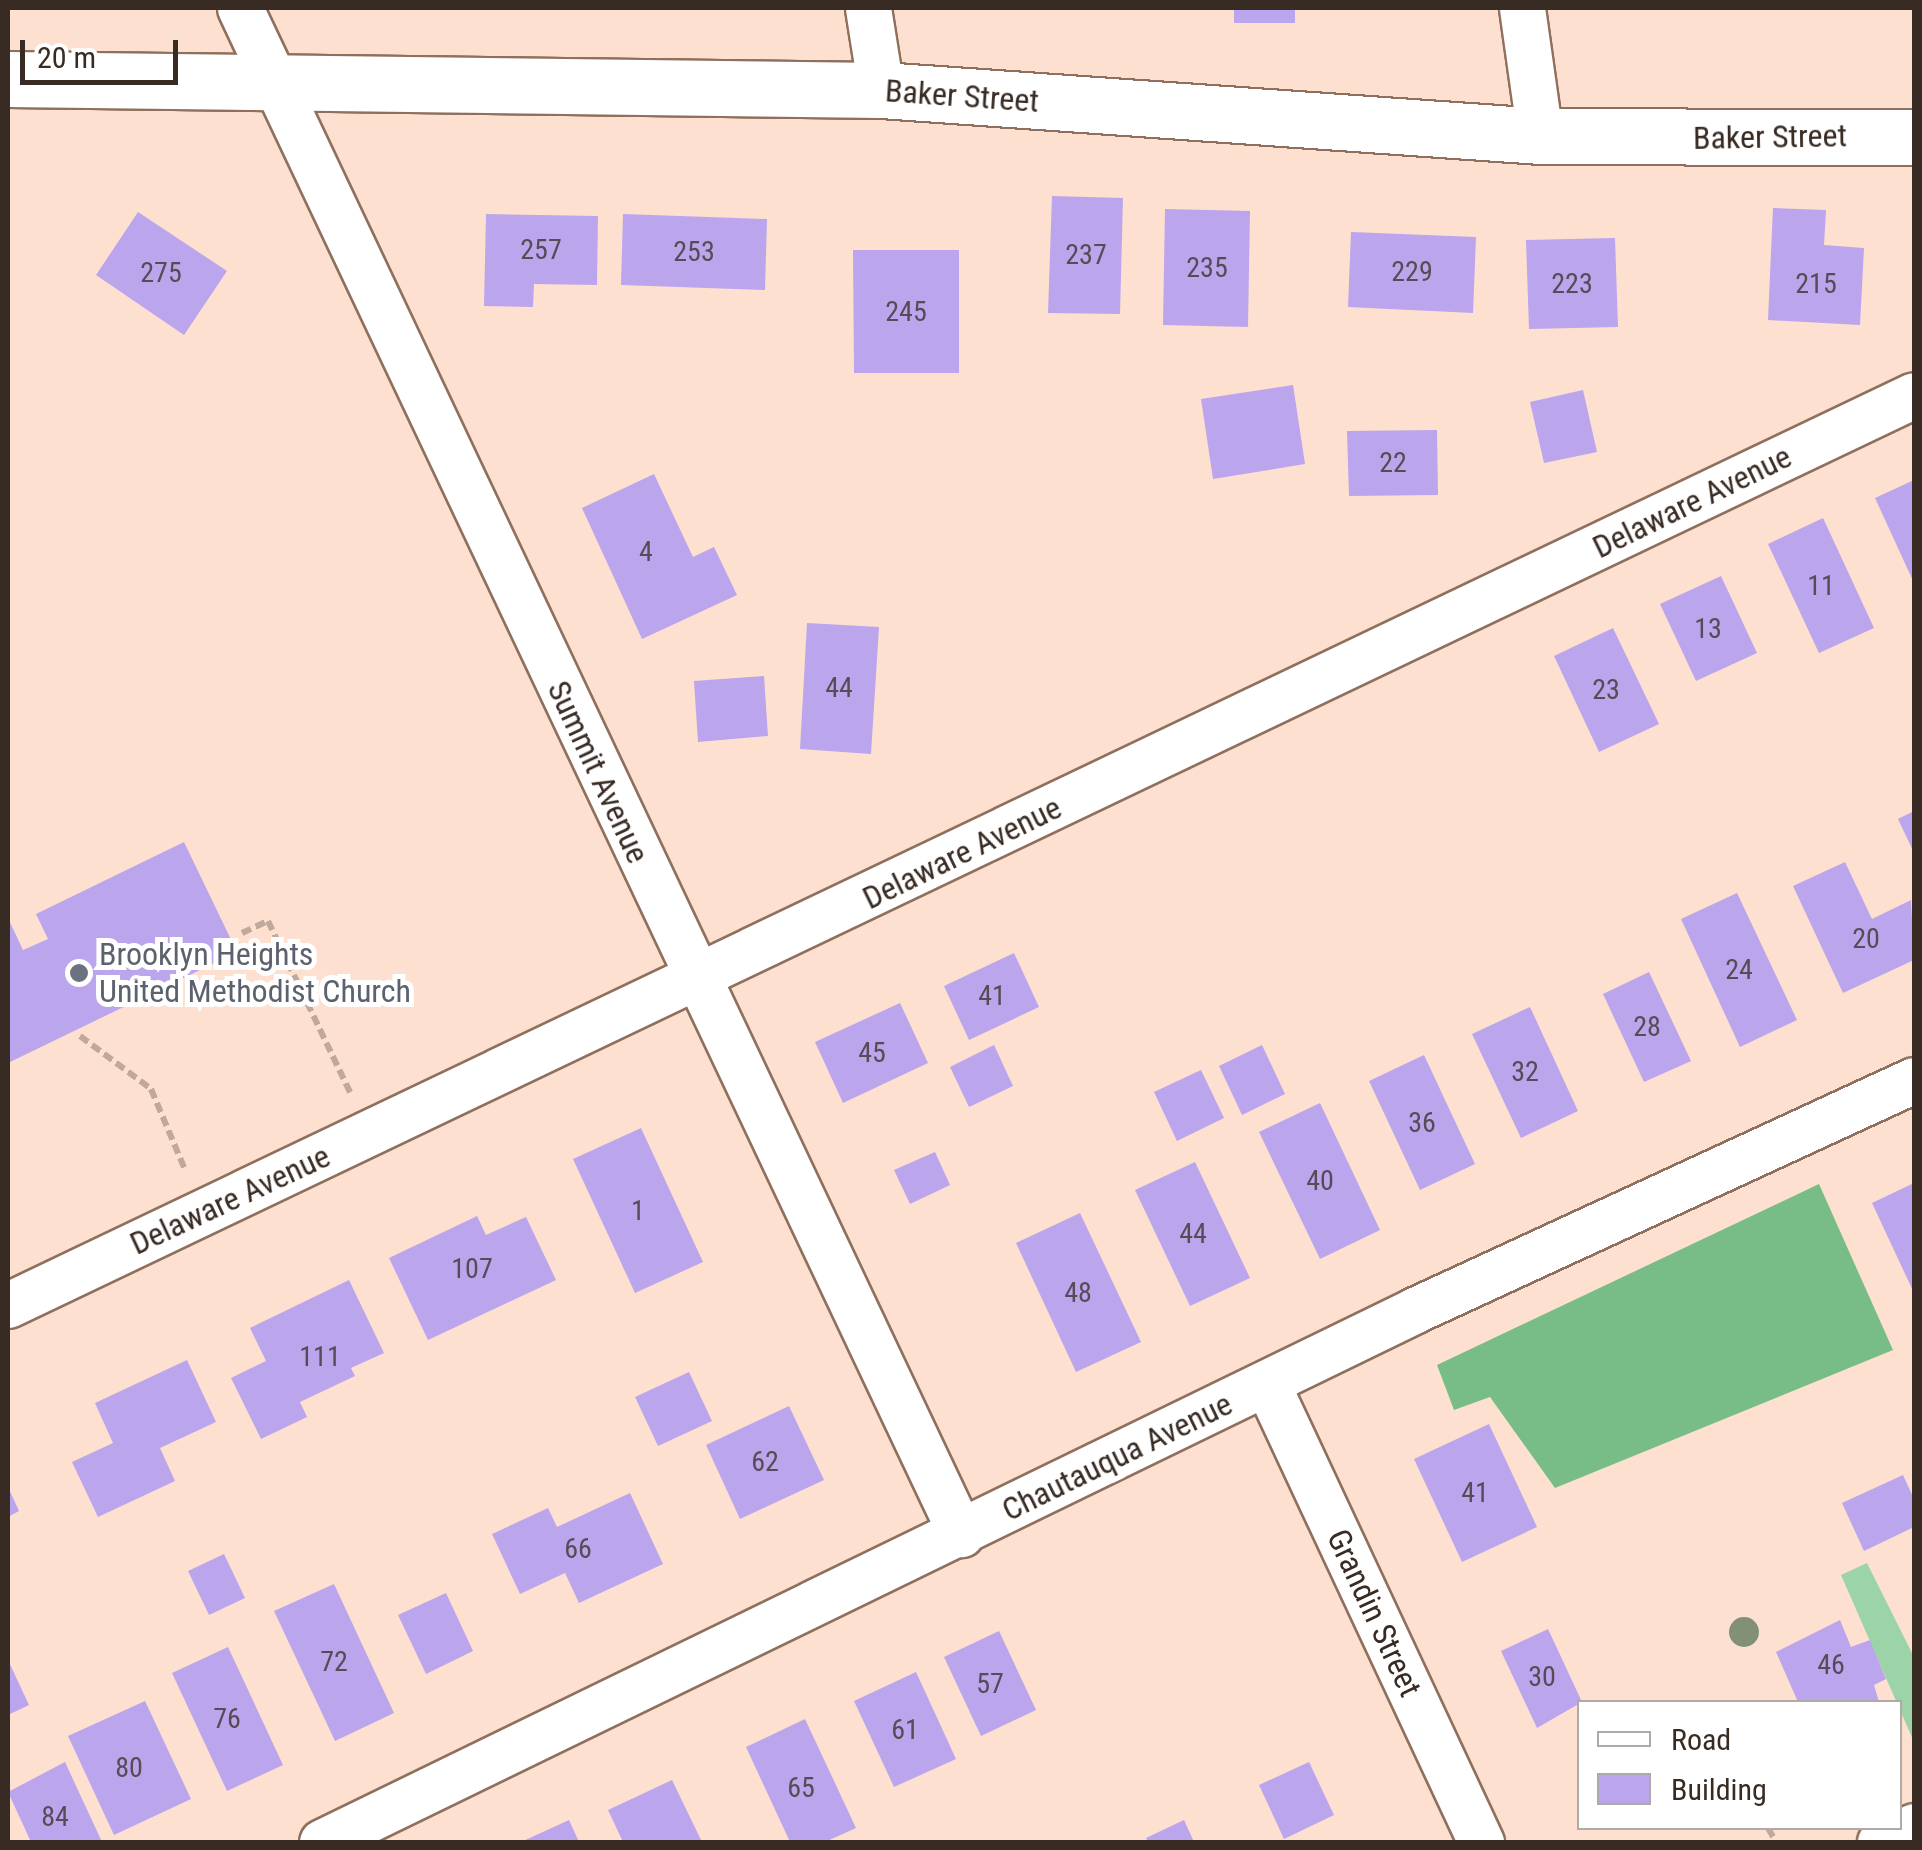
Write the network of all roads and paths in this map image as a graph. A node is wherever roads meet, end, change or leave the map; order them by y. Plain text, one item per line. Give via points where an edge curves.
1 (240, 8) edge
2 (868, 8) edge
3 (1522, 8) edge
4 (8, 79) edge
5 (274, 81) junction
6 (881, 90) junction
7 (1540, 136) junction
8 (1914, 136) edge
9 (1914, 395) edge
10 (242, 933) dead end
11 (696, 980) junction
12 (80, 1036) dead end
13 (1914, 1080) edge
14 (369, 1134) junction
15 (198, 1215) junction
16 (8, 1304) edge
17 (1267, 1384) junction
18 (961, 1534) junction
19 (1914, 1826) edge
20 (322, 1842) edge
21 (1481, 1842) edge
22 (1880, 1842) edge

1 - 5 street, Summit Avenue
2 - 6 street
3 - 7 street
4 - 5 street, Baker Street
5 - 6 street, Baker Street
5 - 11 street, Summit Avenue
6 - 7 street, Baker Street
7 - 8 street, Baker Street
9 - 11 street, Delaware Avenue
10 - 14 path via 268,921
11 - 14 street, Delaware Avenue
11 - 18 street, Summit Avenue
12 - 15 path via 151,1089 185,1162 183,1178
13 - 17 street, Chautauqua Avenue
14 - 15 street, Delaware Avenue
15 - 16 street, Delaware Avenue
17 - 18 street, Chautauqua Avenue
17 - 21 street, Grandin Street
18 - 20 street, Chautauqua Avenue
19 - 22 street

